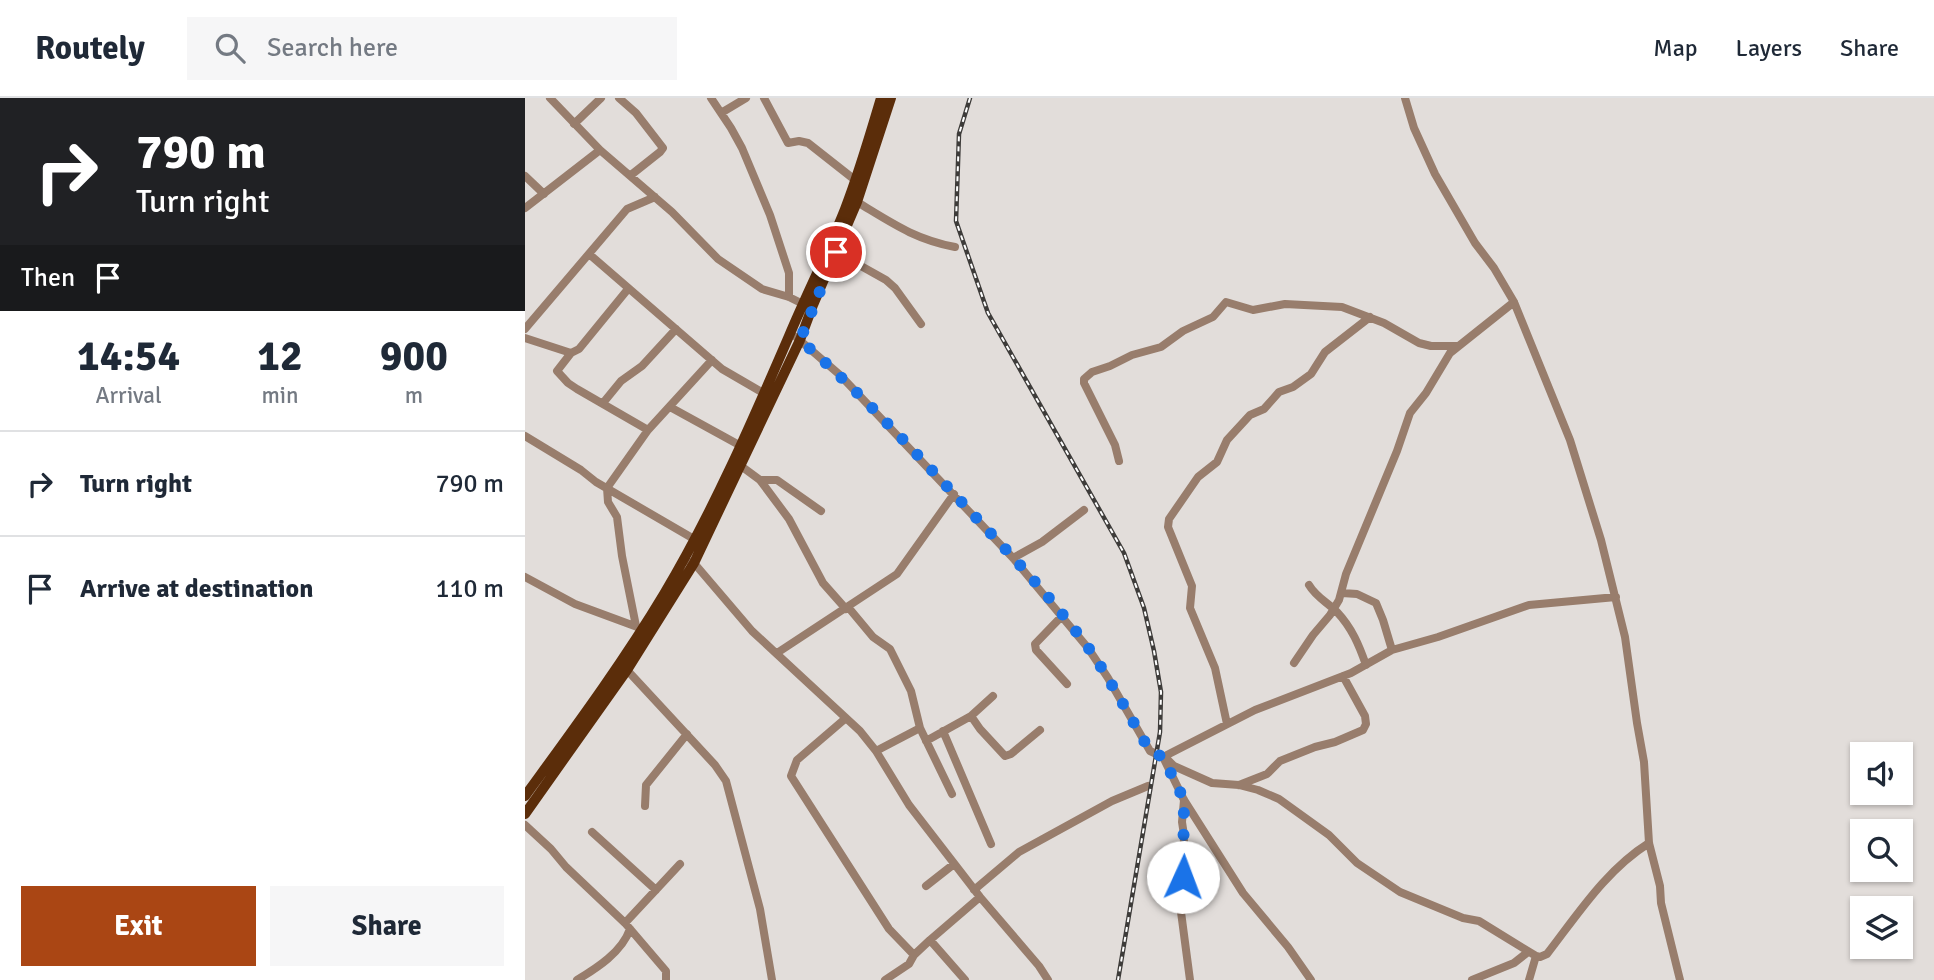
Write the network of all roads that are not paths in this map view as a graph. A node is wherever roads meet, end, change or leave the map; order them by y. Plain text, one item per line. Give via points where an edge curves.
1 (550, 98) edge
2 (601, 98) edge
3 (619, 98) edge
4 (711, 98) edge
5 (746, 98) edge
6 (764, 98) edge
7 (881, 98) edge
8 (891, 98) edge
9 (1405, 98) edge
10 (721, 113) junction
11 (573, 124) junction
12 (600, 150) junction
13 (631, 175) junction
14 (525, 176) edge
15 (855, 180) junction
16 (544, 194) junction
17 (655, 197) junction
18 (857, 202) junction
19 (525, 208) edge
20 (955, 247) dead end
21 (836, 252) junction
22 (589, 254) junction
23 (628, 289) junction
24 (789, 297) junction
25 (1514, 302) junction
26 (803, 304) junction
27 (1370, 317) junction
28 (922, 324) dead end
29 (525, 329) edge
30 (676, 329) junction
31 (790, 334) junction
32 (525, 338) edge
33 (800, 340) junction
34 (1457, 346) junction
35 (571, 353) junction
36 (712, 360) junction
37 (765, 394) junction
38 (603, 403) junction
39 (670, 407) junction
40 (648, 430) junction
41 (525, 436) edge
42 (741, 446) junction
43 (1119, 461) dead end
44 (741, 466) junction
45 (760, 480) junction
46 (607, 488) junction
47 (954, 494) junction
48 (1084, 510) dead end
49 (821, 511) dead end
50 (694, 539) junction
51 (1013, 558) junction
52 (683, 560) junction
53 (694, 564) junction
54 (525, 577) edge
55 (1310, 584) dead end
56 (1342, 593) junction
57 (1616, 597) junction
58 (847, 608) junction
59 (1334, 609) junction
60 (1062, 616) junction
61 (639, 627) junction
62 (1392, 650) junction
63 (777, 653) junction
64 (1294, 663) dead end
65 (1366, 665) junction
66 (627, 670) junction
67 (1343, 676) junction
68 (1067, 684) dead end
69 (993, 696) dead end
70 (971, 716) junction
71 (846, 718) junction
72 (1227, 724) junction
73 (919, 728) junction
74 (1040, 730) dead end
75 (943, 731) junction
76 (687, 734) junction
77 (926, 741) junction
78 (876, 751) junction
79 (1163, 756) junction
80 (1239, 785) junction
81 (1148, 786) dead end
82 (952, 794) dead end
83 (525, 796) edge
84 (1184, 800) junction
85 (645, 806) dead end
86 (525, 814) edge
87 (525, 825) edge
88 (592, 832) dead end
89 (1649, 843) junction
90 (991, 844) dead end
91 (680, 864) dead end
92 (954, 864) junction
93 (926, 886) dead end
94 (656, 890) junction
95 (974, 890) junction
96 (980, 897) junction
97 (627, 926) junction
98 (930, 940) junction
99 (1532, 954) junction
100 (914, 955) junction
101 (1046, 976) edge
102 (577, 980) edge
103 (666, 980) edge
104 (772, 980) edge
105 (885, 980) edge
106 (965, 980) edge
107 (1037, 980) edge
108 (1189, 980) edge
109 (1311, 980) edge
110 (1472, 980) edge
111 (1528, 980) edge
112 (1680, 980) edge

1 - 11 street
2 - 11 street
3 - 13 street via 663,148
4 - 10 street
5 - 10 street
6 - 15 street via 788,143 809,143
7 - 15 main road
8 - 18 main road
9 - 25 street via 1436,174
10 - 24 street via 770,215 789,273
11 - 12 street
12 - 13 street
12 - 16 street
13 - 17 street
14 - 16 street
15 - 26 main road
16 - 19 street
17 - 22 street via 627,209
17 - 24 street via 724,264 762,289
18 - 20 street via 921,238
18 - 21 main road
21 - 28 street via 895,288
21 - 33 main road
22 - 23 street
22 - 29 street
23 - 30 street
23 - 35 street
24 - 26 street
25 - 34 street
25 - 57 street via 1570,440
26 - 31 main road
27 - 34 street via 1419,343
27 - 43 street via 1342,307 1285,304 1253,310 1226,302 1213,317 1161,347 1092,372 1084,383
27 - 72 street via 1325,352 1311,374 1250,415 1169,519 1168,527 1193,589 1190,608 1215,668
30 - 36 street
30 - 38 street
31 - 33 street
31 - 37 main road
32 - 35 street
33 - 44 main road
33 - 47 street via 840,375
34 - 56 street via 1410,413
35 - 38 street via 557,371 568,383
36 - 37 street
36 - 39 street
37 - 42 main road
38 - 40 street
39 - 40 street
39 - 42 street
40 - 46 street
41 - 46 street
42 - 50 main road
44 - 45 street
44 - 53 main road
45 - 49 street via 777,480
45 - 58 street via 793,526 827,589
46 - 50 street
46 - 61 street
47 - 51 street
47 - 58 street via 897,574
48 - 51 street
50 - 52 main road
51 - 60 street
52 - 53 street
52 - 61 main road
53 - 63 street
53 - 66 main road
54 - 61 street via 575,604
55 - 59 street
56 - 59 street
56 - 62 street via 1376,603
57 - 62 street via 1529,605
57 - 89 street via 1644,762
58 - 63 street
58 - 73 street via 890,649 911,691
59 - 64 street
59 - 65 street via 1354,634
60 - 68 street via 1035,649
60 - 79 street via 1108,678 1150,751
61 - 83 main road
62 - 65 street
63 - 71 street
65 - 67 street
66 - 76 street
66 - 86 main road
67 - 72 street
67 - 80 street via 1365,716 1363,730 1280,761 1267,774
69 - 70 street
70 - 74 street via 1005,756
70 - 75 street
71 - 78 street
71 - 100 street via 797,760 791,776 889,929
72 - 79 street
73 - 77 street
73 - 78 street
75 - 77 street
75 - 90 street
76 - 85 street via 646,785
76 - 104 street via 715,765 729,791 760,909
77 - 82 street
78 - 92 street via 909,805
79 - 80 street via 1208,782
79 - 84 street
80 - 99 street via 1287,804 1334,838 1357,863 1400,891 1479,921
81 - 95 street via 1019,852
84 - 108 street via 1183,877 1188,893 1181,912
84 - 109 street via 1243,893
87 - 97 street
88 - 94 street
89 - 99 street via 1609,875 1547,954
89 - 112 street
91 - 94 street
92 - 93 street
92 - 95 street
94 - 97 street
95 - 96 street
96 - 98 street
96 - 101 street
97 - 102 street via 624,943
97 - 103 street via 666,971
98 - 100 street
98 - 106 street
99 - 110 street
99 - 111 street
100 - 105 street via 909,964
101 - 107 street

